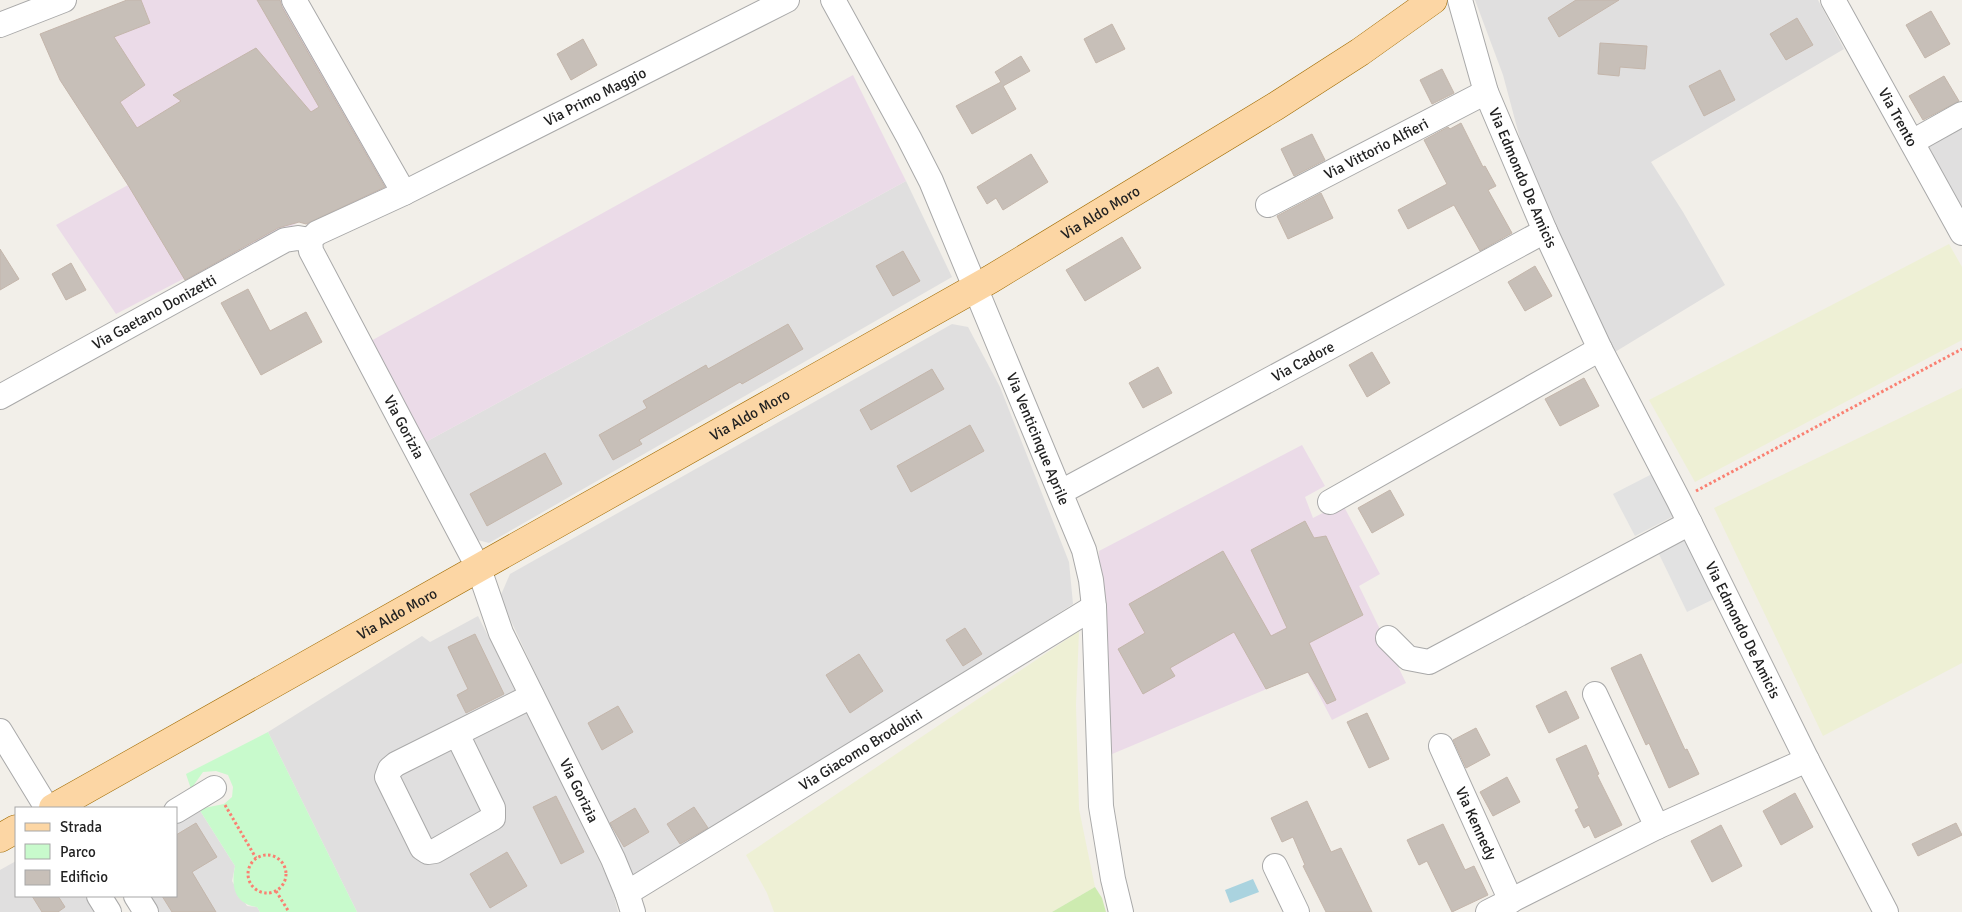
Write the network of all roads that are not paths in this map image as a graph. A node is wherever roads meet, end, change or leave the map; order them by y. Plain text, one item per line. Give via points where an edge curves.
1 (64, 0) edge
2 (294, 0) edge
3 (787, 0) edge
4 (833, 0) edge
5 (1433, 0) edge
6 (1460, 0) edge
7 (1833, 0) edge
8 (0, 26) edge
9 (1486, 92) junction
10 (1962, 114) edge
11 (1912, 142) junction
12 (404, 193) junction
13 (1268, 205) dead end
14 (1545, 231) junction
15 (1962, 233) edge
16 (310, 240) junction
17 (976, 288) junction
18 (1600, 349) junction
19 (0, 397) edge
20 (1061, 492) junction
21 (1330, 502) dead end
22 (1690, 524) junction
23 (479, 569) junction
24 (1094, 607) junction
25 (1388, 638) dead end
26 (1595, 694) dead end
27 (532, 696) junction
28 (0, 731) edge
29 (456, 734) junction
30 (1441, 746) dead end
31 (1807, 760) junction
32 (214, 788) road end
33 (47, 807) edge
34 (55, 807) edge
35 (178, 810) edge
36 (1657, 827) junction
37 (15, 830) edge
38 (0, 838) edge
39 (1275, 866) dead end
40 (100, 897) edge
41 (137, 897) edge
42 (1511, 901) junction
43 (630, 902) edge
44 (109, 912) edge
45 (146, 912) edge
46 (1121, 912) edge
47 (1297, 912) edge
48 (1488, 912) edge
49 (1886, 912) edge

1 - 8 street
2 - 12 street
3 - 12 street, Via Primo Maggio
4 - 17 street, Via Venticinque Aprile via 931,181
5 - 17 main road, Via Aldo Moro via 1235,133
6 - 9 street, Via Edmondo De Amicis
7 - 11 street, Via Trento
9 - 13 street, Via Vittorio Alfieri
9 - 14 street, Via Edmondo De Amicis
10 - 11 street
11 - 15 street, Via Trento
12 - 16 street via 317,233
14 - 18 street, Via Edmondo De Amicis
14 - 20 street, Via Cadore
16 - 19 street, Via Gaetano Donizetti via 285,240
16 - 23 street, Via Gorizia via 311,251
17 - 20 street, Via Venticinque Aprile
17 - 23 main road, Via Aldo Moro
18 - 21 street
18 - 22 street, Via Edmondo De Amicis
20 - 24 street, Via Venticinque Aprile via 1084,550
22 - 25 street via 1429,662 1408,658
22 - 31 street, Via Edmondo De Amicis
23 - 27 street, Via Gorizia via 500,633
23 - 34 main road, Via Aldo Moro
24 - 43 street, Via Giacomo Brodolini
24 - 46 street, Via Venticinque Aprile via 1101,806
26 - 36 street
27 - 29 street
27 - 43 street, Via Gorizia via 613,859
28 - 33 street
29 - 29 street via 396,764 387,777 422,848 428,852 493,818 493,808
30 - 42 street, Via Kennedy
31 - 36 street
31 - 49 street, Via Edmondo De Amicis
32 - 35 street
36 - 42 street
37 - 38 main road
39 - 47 street
40 - 44 street
41 - 45 street
42 - 48 street

